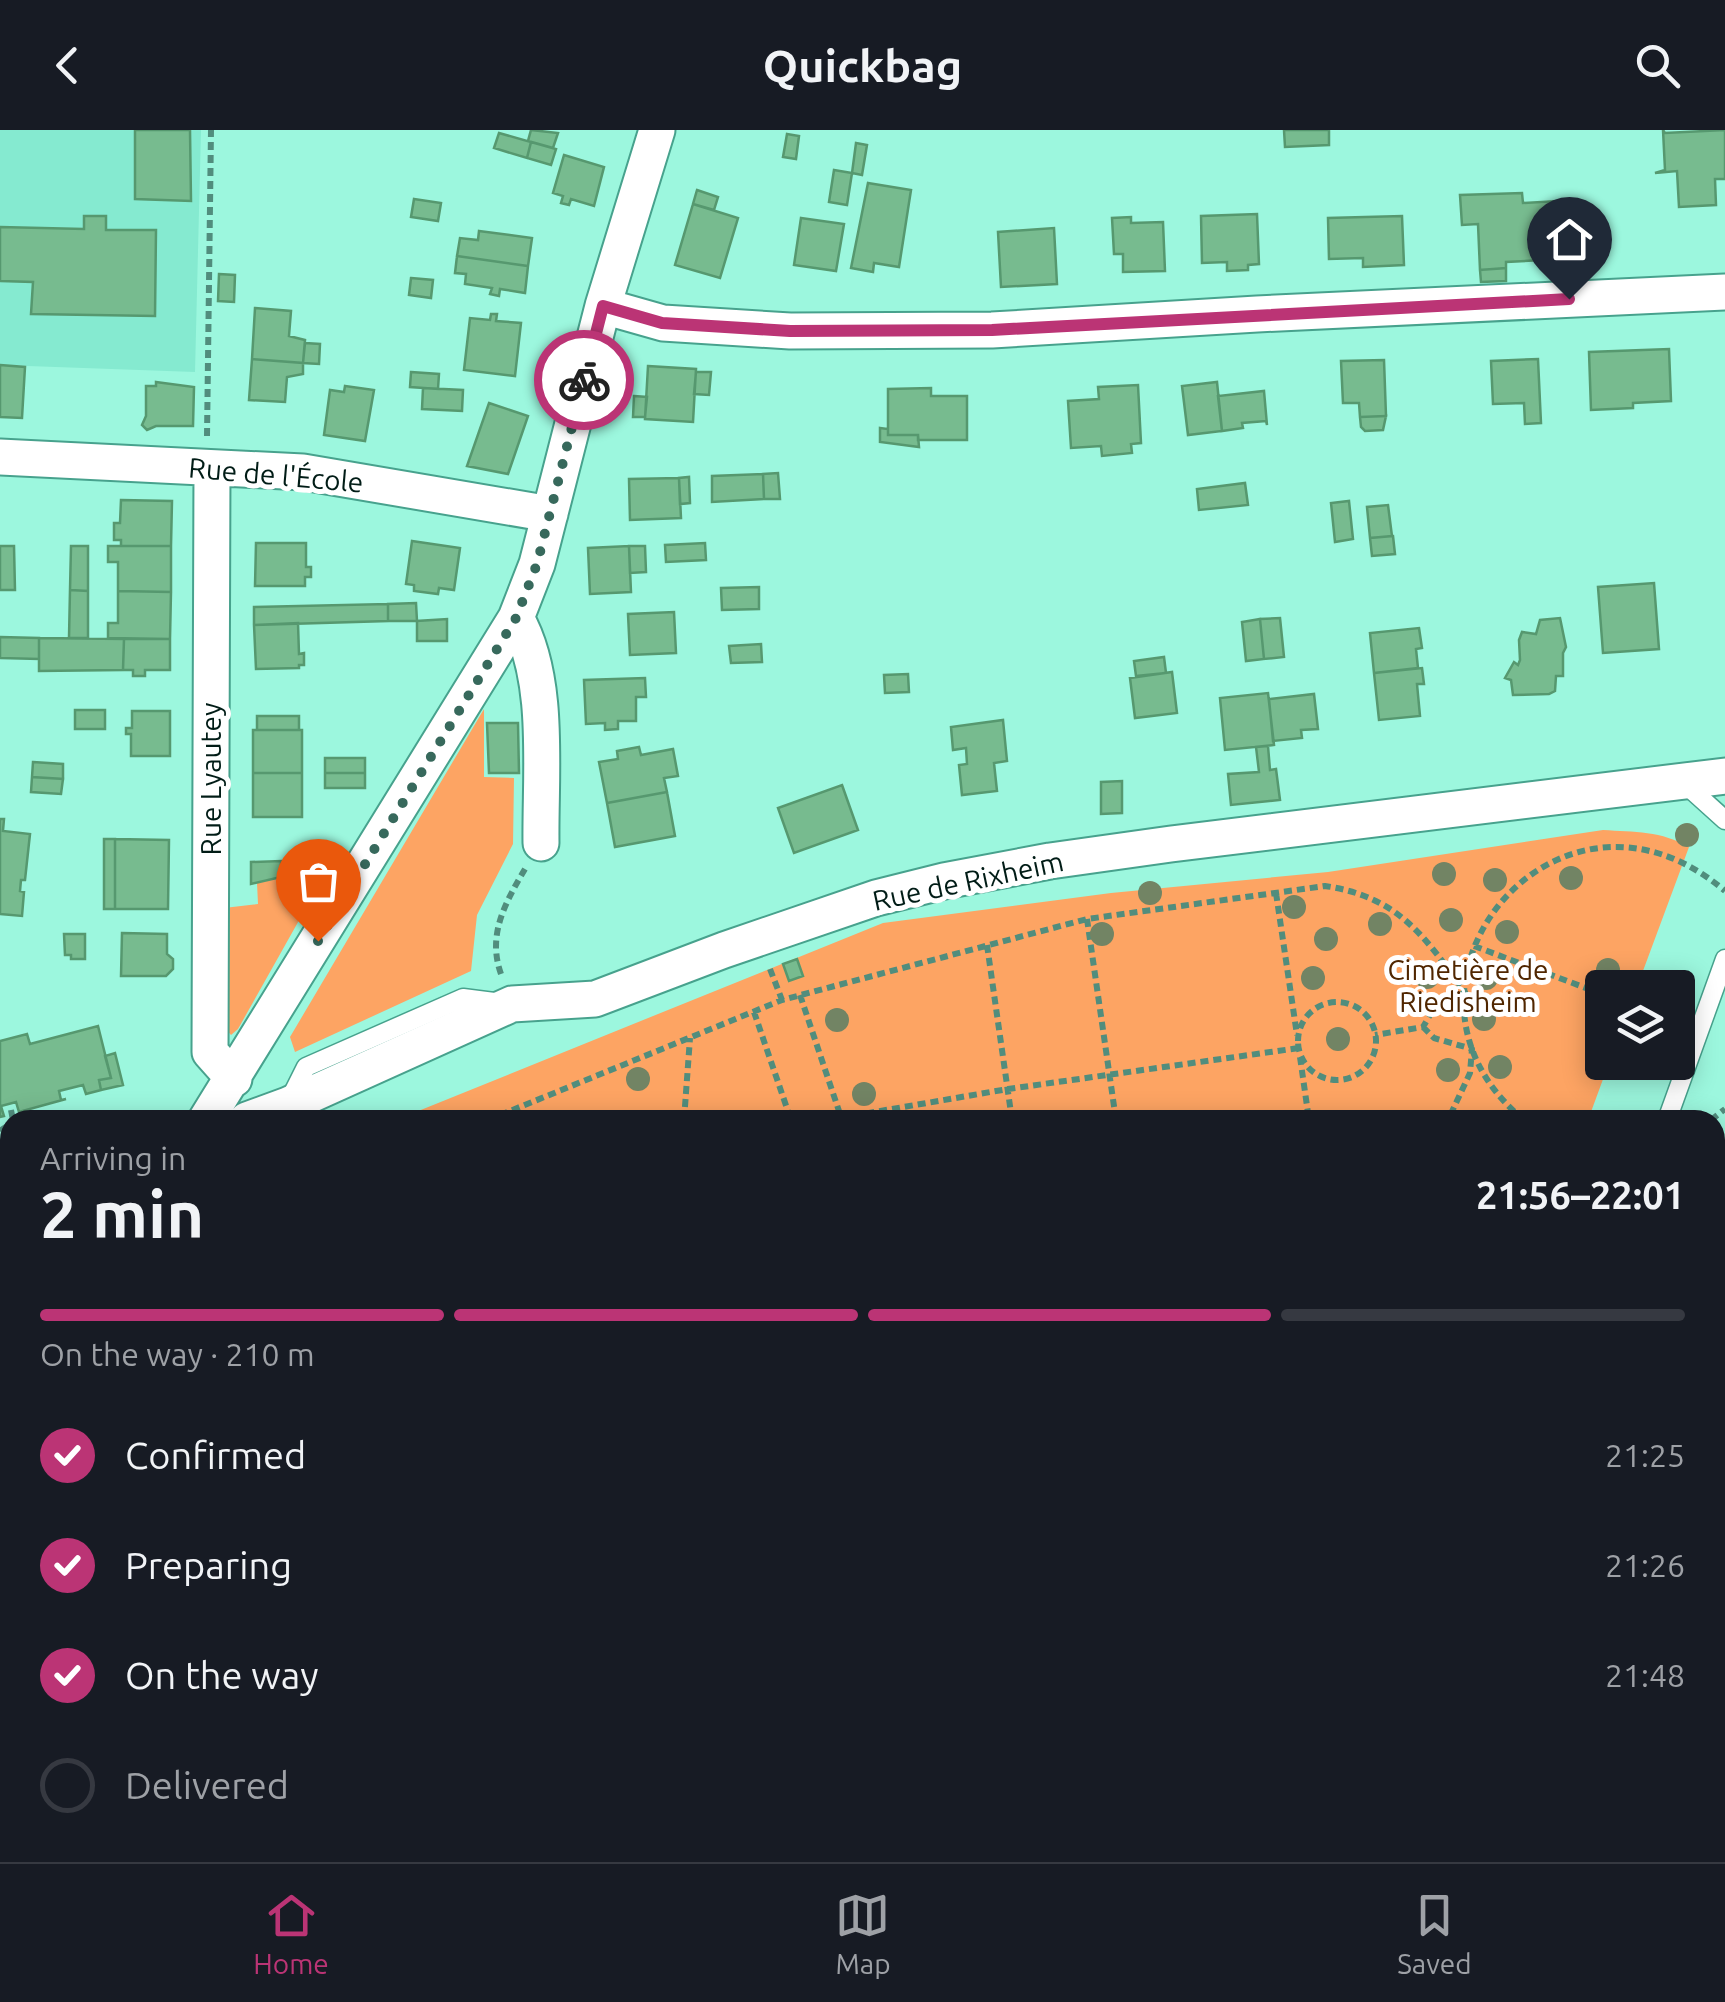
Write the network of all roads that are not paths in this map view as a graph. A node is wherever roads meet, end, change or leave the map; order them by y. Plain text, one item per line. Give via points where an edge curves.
1 (657, 130) edge
2 (1725, 292) edge
3 (603, 306) junction
4 (0, 457) edge
5 (209, 458) junction
6 (550, 514) junction
7 (516, 618) junction
8 (1725, 776) edge
9 (1684, 782) junction
10 (1725, 820) edge
11 (541, 842) road end
12 (1725, 959) edge
13 (234, 1079) junction
14 (213, 1110) edge
15 (274, 1110) edge
16 (1670, 1110) edge

1 - 3 street
2 - 3 street via 992,330 790,331 662,323
3 - 6 street
4 - 5 street, Rue de l'École
5 - 6 street, Rue de l'École
5 - 13 street, Rue Lyautey via 210,1052
6 - 7 street
7 - 11 street via 539,676
7 - 13 street
8 - 9 street, Rue de Rixheim
9 - 10 lane
9 - 15 street, Rue de Rixheim via 1171,844 876,898 595,999 512,1004
12 - 16 lane
13 - 14 street

